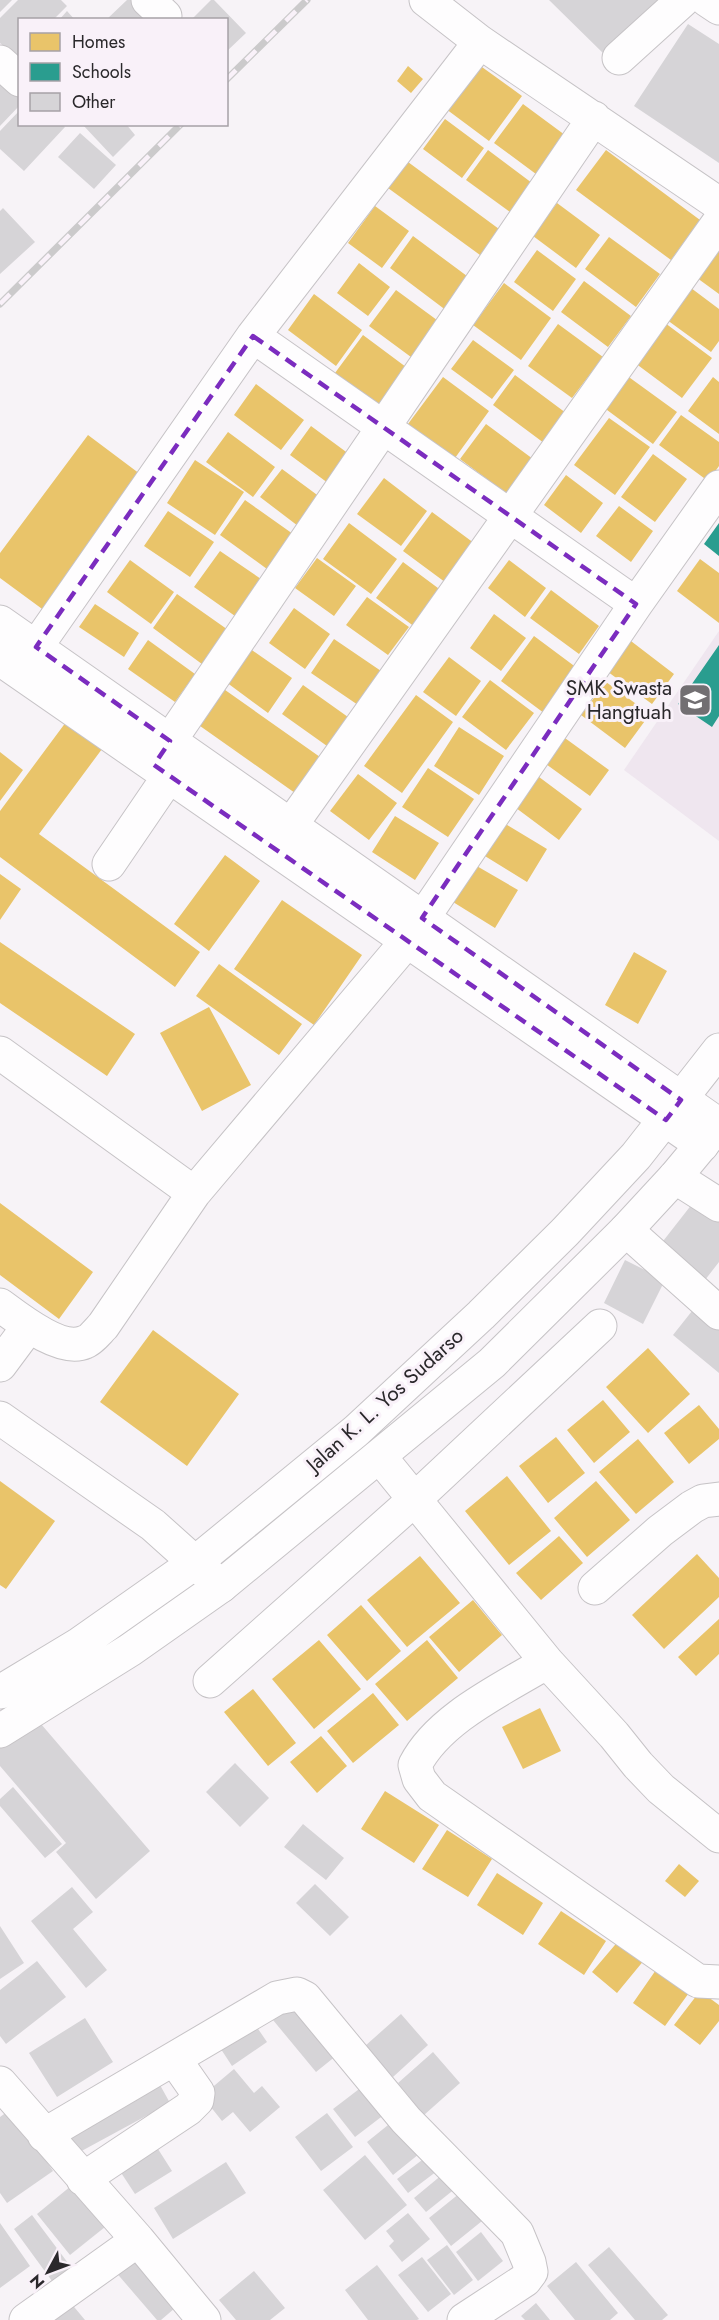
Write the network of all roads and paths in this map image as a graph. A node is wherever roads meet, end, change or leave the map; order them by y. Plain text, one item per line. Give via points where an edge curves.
1 (426, 0) edge
2 (683, 0) edge
3 (707, 0) edge
4 (719, 8) edge
5 (480, 42) junction
6 (619, 58) dead end
7 (0, 62) edge
8 (18, 78) edge
9 (594, 118) junction
10 (719, 204) edge
11 (719, 222) edge
12 (253, 336) junction
13 (383, 428) junction
14 (719, 487) edge
15 (510, 516) junction
16 (636, 604) junction
17 (0, 622) edge
18 (36, 647) junction
19 (0, 659) edge
20 (164, 760) junction
21 (282, 837) junction
22 (109, 864) dead end
23 (415, 929) junction
24 (719, 1050) edge
25 (0, 1053) edge
26 (674, 1110) junction
27 (713, 1131) edge
28 (675, 1177) junction
29 (194, 1193) junction
30 (719, 1205) edge
31 (636, 1239) junction
32 (0, 1305) edge
33 (719, 1313) edge
34 (29, 1326) junction
35 (600, 1326) dead end
36 (0, 1365) edge
37 (0, 1418) edge
38 (380, 1457) junction
39 (415, 1499) junction
40 (719, 1499) edge
41 (196, 1562) junction
42 (221, 1586) junction
43 (595, 1588) dead end
44 (547, 1662) junction
45 (210, 1681) dead end
46 (0, 1692) edge
47 (0, 1731) edge
48 (718, 1833) edge
49 (719, 1982) edge
50 (175, 2060) junction
51 (0, 2083) edge
52 (44, 2135) junction
53 (83, 2179) junction
54 (138, 2240) junction
55 (26, 2320) edge
56 (204, 2320) edge
57 (464, 2320) edge

1 - 5 main road
2 - 6 main road
3 - 4 main road
5 - 9 main road
5 - 12 main road
7 - 8 main road
9 - 10 main road
9 - 13 main road
11 - 15 main road
12 - 13 main road
12 - 18 main road
13 - 15 main road
13 - 20 main road
14 - 16 main road
15 - 16 main road
15 - 21 main road
16 - 23 main road
17 - 18 main road
18 - 20 main road
19 - 20 main road
20 - 21 main road
20 - 22 main road
21 - 23 main road
23 - 26 main road
23 - 29 main road
24 - 26 main road, Jalan K. L. Yos Sudarso
25 - 29 main road
26 - 27 main road
26 - 41 main road, Jalan K. L. Yos Sudarso via 565,1232 418,1373 356,1431
27 - 28 main road, Jalan K. L. Yos Sudarso
28 - 30 main road
28 - 31 main road, Jalan K. L. Yos Sudarso
29 - 34 main road via 103,1326 86,1342 67,1345
31 - 33 main road
31 - 38 main road, Jalan K. L. Yos Sudarso
32 - 34 main road
34 - 36 main road
35 - 39 main road
37 - 41 main road via 153,1525
38 - 39 main road
38 - 42 main road, Jalan K. L. Yos Sudarso
39 - 44 main road
39 - 45 main road
40 - 43 main road via 692,1507
41 - 42 main road
41 - 46 main road, Jalan K. L. Yos Sudarso via 78,1645
42 - 47 main road, Jalan K. L. Yos Sudarso via 130,1650
44 - 48 main road via 661,1790
44 - 49 main road via 455,1719 423,1750 415,1765 419,1779 432,1796 698,1981
50 - 52 main road
50 - 53 main road via 198,2093 197,2100
50 - 57 main road via 277,1998 291,1994 305,1998 406,2120 517,2233 531,2272 525,2280
51 - 52 main road
52 - 53 main road
53 - 54 main road
54 - 55 main road
54 - 56 main road

